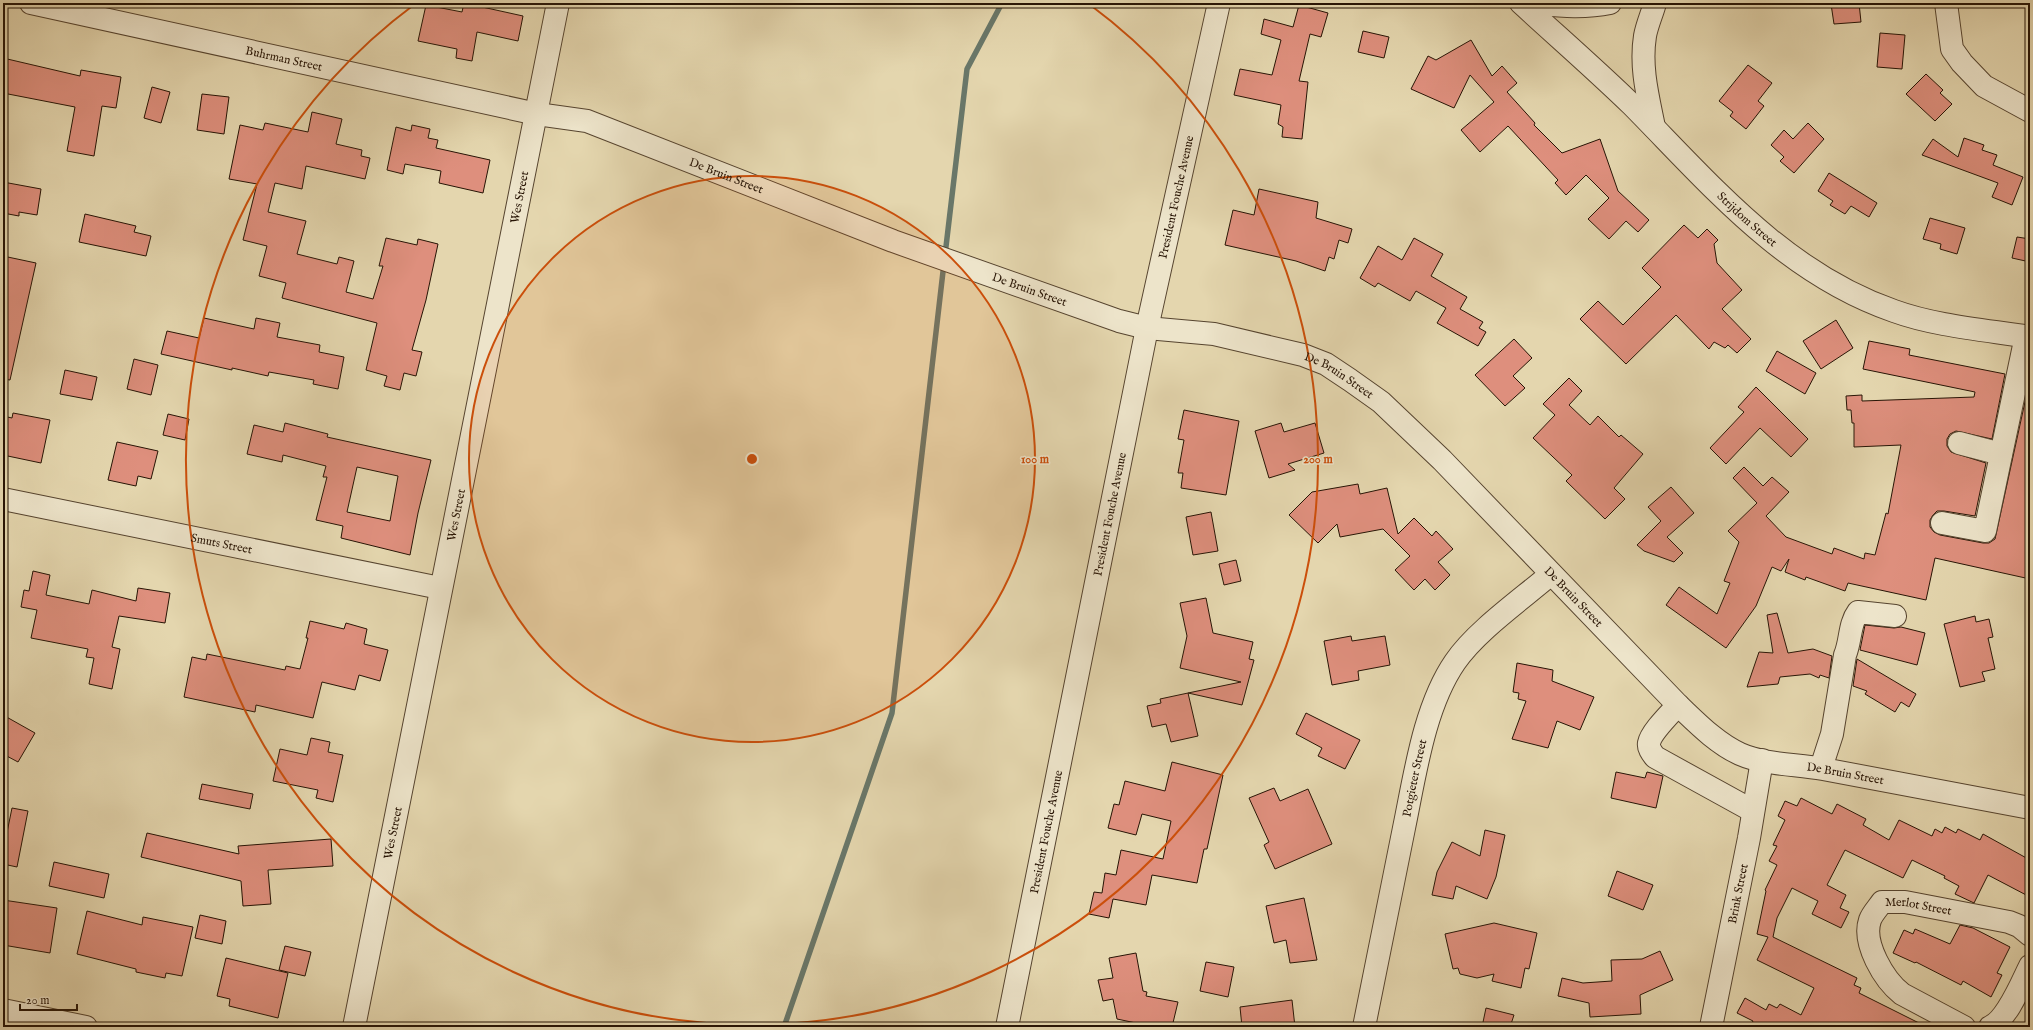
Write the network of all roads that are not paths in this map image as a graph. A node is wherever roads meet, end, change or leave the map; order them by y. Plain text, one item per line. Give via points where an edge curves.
1 (31, 3) edge
2 (558, 3) edge
3 (1219, 3) edge
4 (1521, 3) edge
5 (1610, 3) edge
6 (1655, 3) edge
7 (1946, 3) edge
8 (89, 9) edge
9 (2030, 111) edge
10 (537, 114) junction
11 (1654, 127) junction
12 (1147, 328) junction
13 (2028, 336) edge
14 (1960, 443) dead end
15 (2001, 454) junction
16 (3, 499) edge
17 (1942, 523) dead end
18 (1551, 574) junction
19 (440, 588) junction
20 (1895, 616) dead end
21 (1678, 705) junction
22 (1762, 760) junction
23 (1821, 768) junction
24 (2030, 808) edge
25 (1753, 811) junction
26 (2030, 935) edge
27 (2030, 966) edge
28 (3, 1010) edge
29 (86, 1027) edge
30 (354, 1027) edge
31 (1007, 1027) edge
32 (1364, 1027) edge
33 (1711, 1027) edge
34 (1964, 1027) edge
35 (1990, 1027) edge

1 - 8 street, Buhrman Street
2 - 10 street, Wes Street
3 - 12 street, President Fouche Avenue
4 - 5 street via 1568,6
4 - 11 street, Strijdom Street
6 - 11 street via 1644,53 1644,76
7 - 9 street via 1952,49 1962,62 1984,86
8 - 10 street, Buhrman Street
10 - 12 street, De Bruin Street via 587,121 926,252 1119,321
10 - 19 street, Wes Street
11 - 13 street, Strijdom Street via 1742,217 1791,257 1826,279 1895,312
12 - 18 street, De Bruin Street via 1214,334 1304,355 1326,364 1381,402 1442,460
12 - 31 street, President Fouche Avenue
13 - 15 street
14 - 15 street
15 - 17 street via 1985,531
16 - 19 street, Smuts Street
18 - 21 street, De Bruin Street
18 - 32 street, Potgieter Street via 1475,639 1456,661 1440,686 1432,707 1415,778
19 - 30 street, Wes Street
20 - 23 street via 1858,612 1853,619 1849,644 1844,655 1832,734
21 - 22 street, De Bruin Street via 1721,742 1740,754
21 - 25 street via 1653,735 1649,743 1650,750 1655,757
22 - 23 street, De Bruin Street
22 - 25 street, Brink Street
23 - 24 street, De Bruin Street
25 - 33 street, Brink Street
26 - 34 street, Merlot Street via 2009,922 1905,902 1882,902 1879,906 1870,919 1868,941 1886,977 1902,994
27 - 35 street via 2009,1006 2001,1018
28 - 29 street

